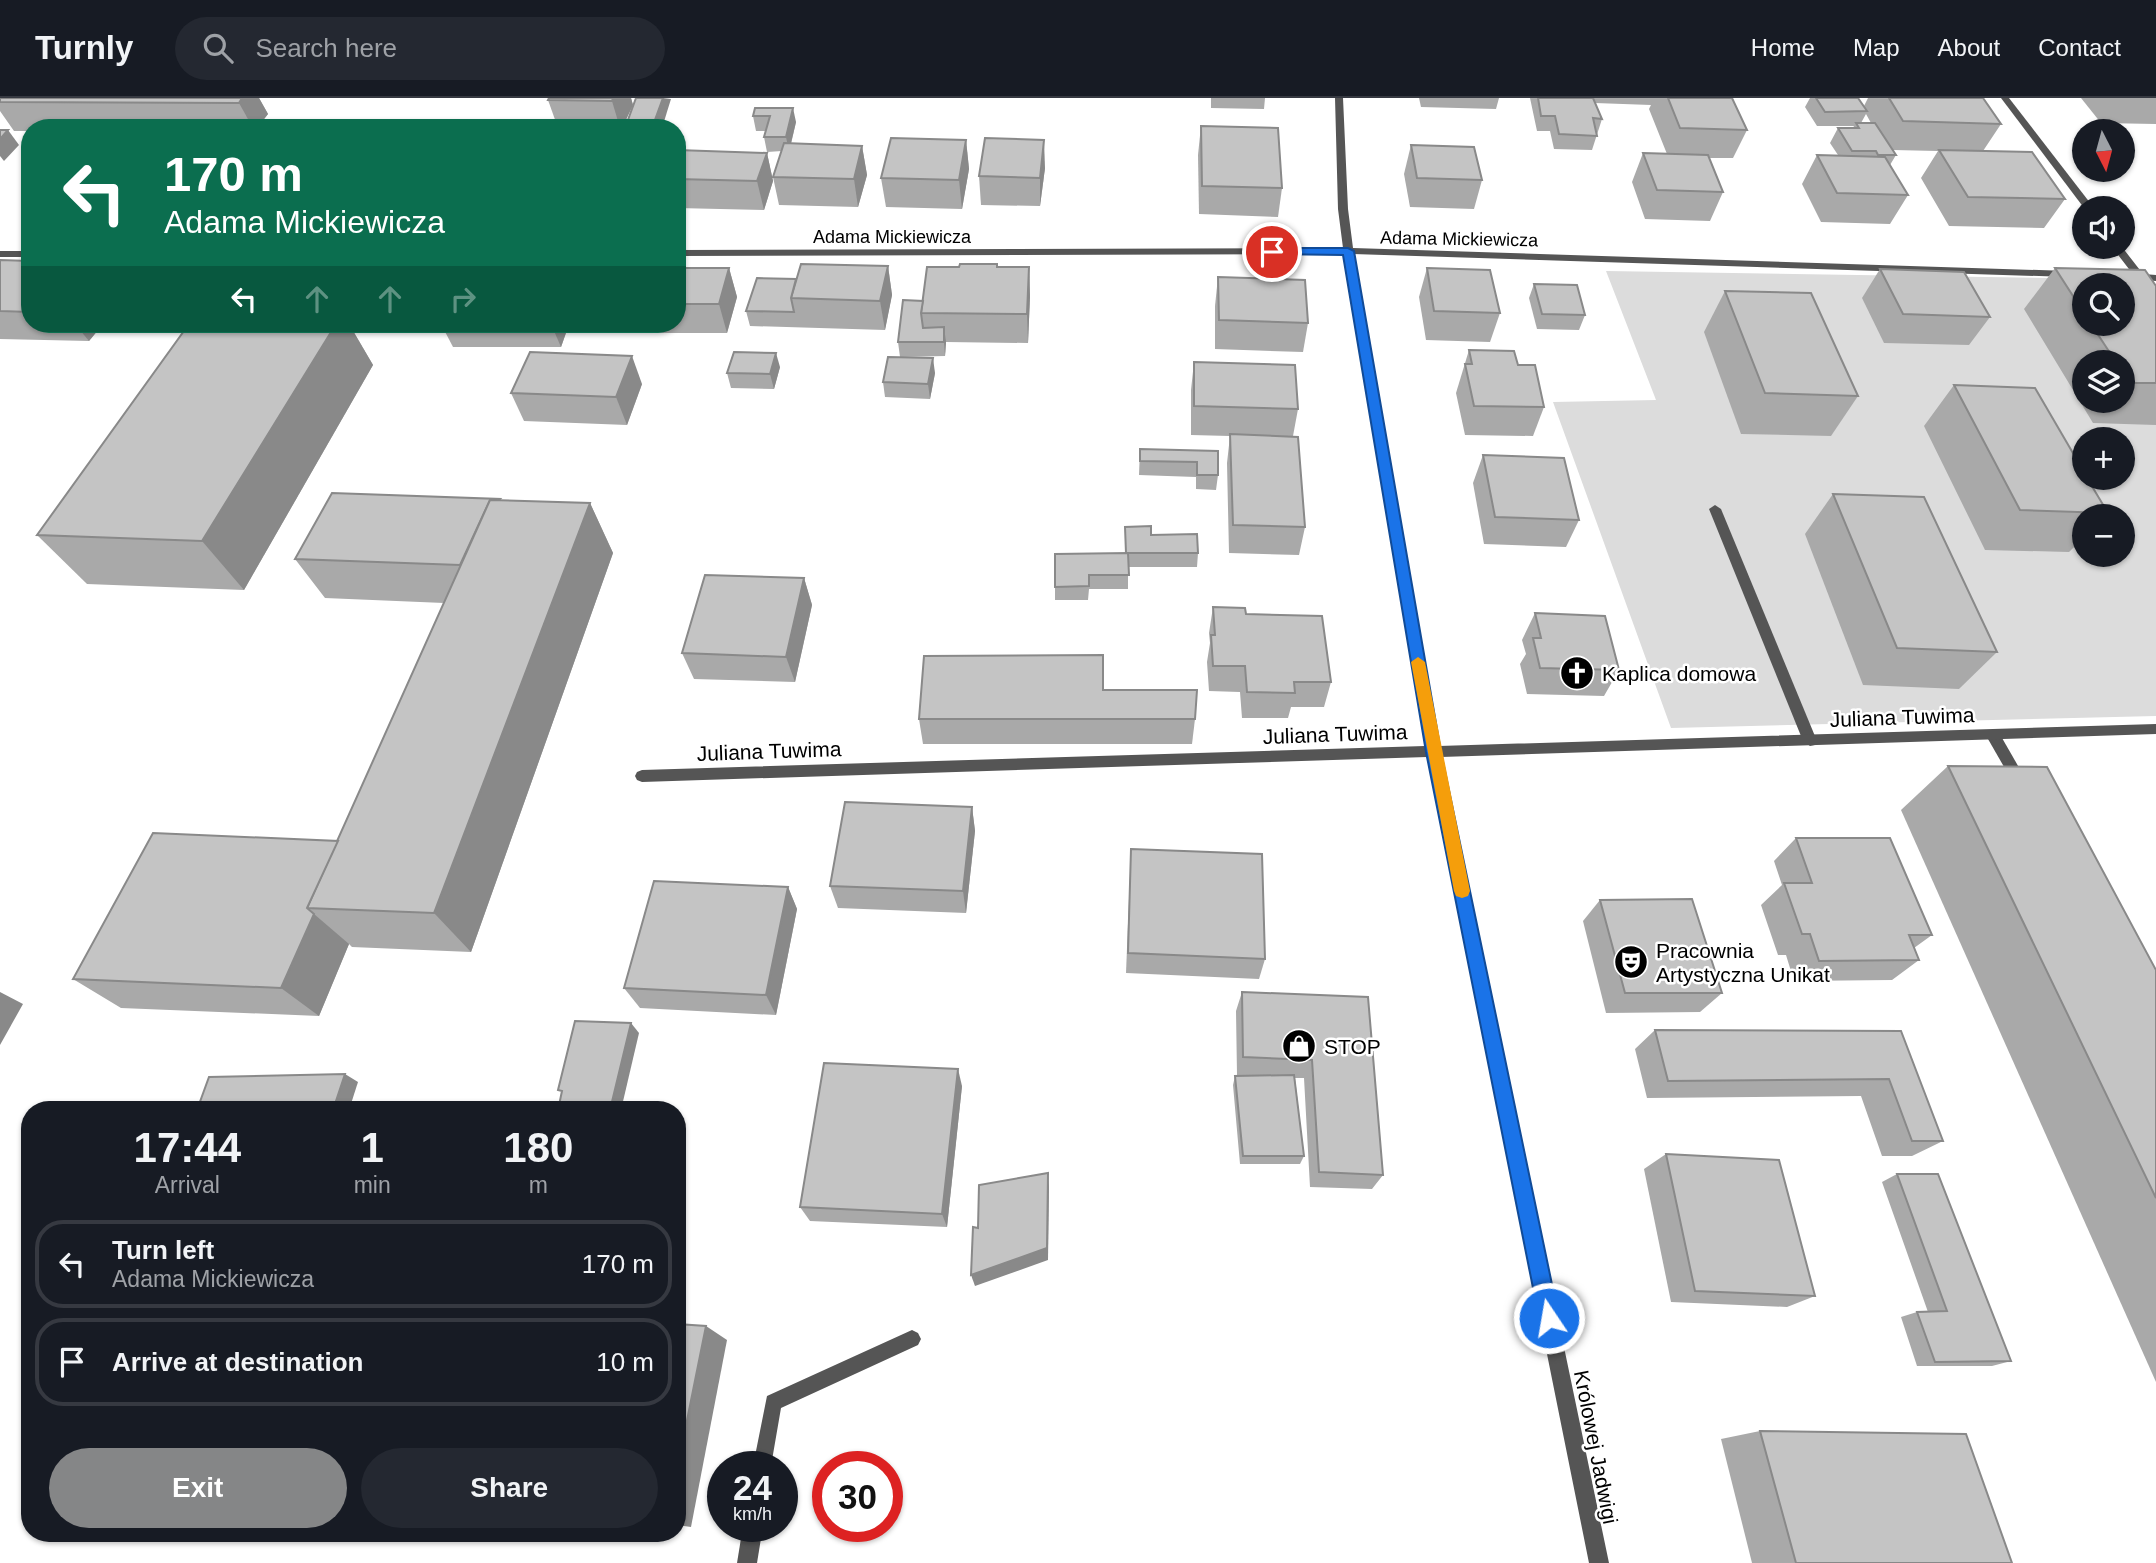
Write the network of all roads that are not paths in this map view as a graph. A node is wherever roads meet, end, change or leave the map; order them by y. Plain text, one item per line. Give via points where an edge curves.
1 (1339, 98) edge
2 (2005, 98) edge
3 (2080, 196) edge
4 (1348, 251) junction
5 (686, 253) edge
6 (0, 254) edge
7 (21, 254) edge
8 (2124, 259) edge
9 (2072, 274) edge
10 (2156, 278) edge
11 (2135, 280) edge
12 (2138, 282) junction
13 (1715, 509) dead end
14 (2156, 729) edge
15 (1993, 735) junction
16 (1810, 741) junction
17 (1433, 752) junction
18 (642, 776) dead end
19 (2027, 794) edge
20 (912, 1339) dead end
21 (765, 1451) edge
22 (750, 1542) edge
23 (747, 1563) edge
24 (1599, 1563) edge

1 - 4 street, Królowej Jadwigi
2 - 3 street
4 - 5 street, Adama Mickiewicza
4 - 9 street, Adama Mickiewicza
4 - 17 street, Królowej Jadwigi
6 - 7 street
8 - 12 street
10 - 12 street
11 - 12 street
13 - 16 street
14 - 15 street, Juliana Tuwima
15 - 16 street, Juliana Tuwima
15 - 19 street
16 - 17 street, Juliana Tuwima
17 - 18 street, Juliana Tuwima
17 - 24 street, Królowej Jadwigi
20 - 21 street via 773,1402
22 - 23 street

